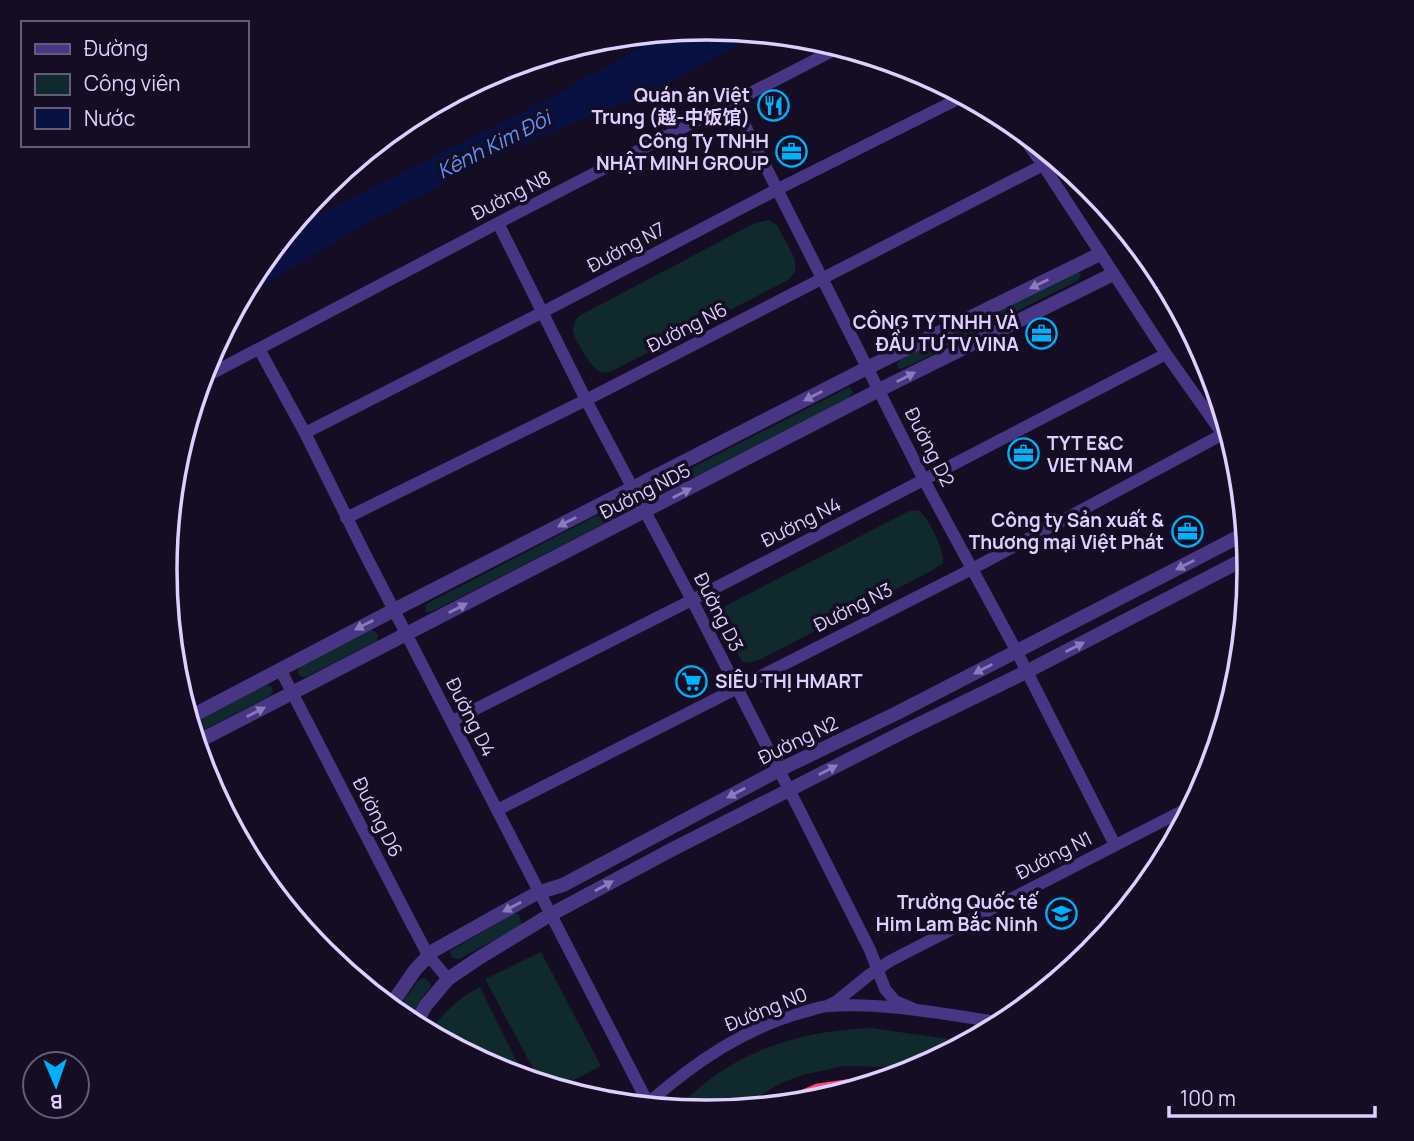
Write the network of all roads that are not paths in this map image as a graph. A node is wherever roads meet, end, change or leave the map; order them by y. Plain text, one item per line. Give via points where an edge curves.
1 (827, 54) edge
2 (954, 101) edge
3 (733, 102) junction
4 (1036, 155) edge
5 (1043, 165) junction
6 (778, 189) junction
7 (498, 223) junction
8 (1100, 254) junction
9 (1113, 274) junction
10 (823, 278) junction
11 (543, 312) junction
12 (260, 349) junction
13 (1166, 354) junction
14 (867, 368) junction
15 (216, 372) edge
16 (879, 390) junction
17 (586, 400) junction
18 (1217, 425) edge
19 (304, 433) junction
20 (1220, 436) edge
21 (924, 480) junction
22 (633, 489) junction
23 (646, 512) junction
24 (346, 518) junction
25 (1236, 538) edge
26 (1237, 563) edge
27 (972, 569) junction
28 (1147, 584) junction
29 (692, 600) junction
30 (1158, 603) junction
31 (394, 610) junction
32 (407, 635) junction
33 (1017, 652) junction
34 (280, 669) junction
35 (1026, 672) junction
36 (736, 687) junction
37 (293, 694) junction
38 (197, 713) edge
39 (897, 713) junction
40 (452, 721) junction
41 (907, 730) junction
42 (204, 738) edge
43 (779, 771) junction
44 (790, 790) junction
45 (498, 810) junction
46 (1178, 814) edge
47 (663, 833) junction
48 (1115, 845) junction
49 (671, 850) junction
50 (540, 892) junction
51 (552, 914) junction
52 (428, 955) junction
53 (877, 969) junction
54 (448, 979) junction
55 (395, 999) edge
56 (827, 1006) junction
57 (914, 1009) junction
58 (420, 1016) edge
59 (986, 1021) edge
60 (642, 1096) edge
61 (654, 1098) edge

1 - 3 street, Đường N8
2 - 6 street, Đường N7
3 - 6 street, Đường D2
3 - 7 street, Đường N8
4 - 5 street
5 - 8 street
5 - 10 street, Đường N6
6 - 10 street, Đường D2
6 - 11 street, Đường N7
7 - 11 street, Đường D3
7 - 12 street, Đường N8
8 - 9 street
8 -> 14 street, Đường ND5
9 - 13 street
16 -> 9 street, Đường ND5
10 - 14 street, Đường D2
10 - 17 street, Đường N6
11 - 17 street, Đường D3
11 - 19 street, Đường N7
12 - 15 street, Đường N8
12 - 19 street, Đường D4
13 - 18 street
13 - 21 street, Đường N4
14 - 16 street, Đường D2
14 -> 22 street, Đường ND5
16 - 21 street, Đường D2
23 -> 16 street, Đường ND5
17 - 22 street, Đường D3
17 - 24 street, Đường N6
19 - 24 street, Đường D4
20 - 27 street, Đường N3
21 - 27 street, Đường D2
21 - 29 street, Đường N4
22 - 23 street, Đường D3
22 -> 31 street, Đường ND5
23 - 29 street, Đường D3
32 -> 23 street, Đường ND5
24 - 31 street, Đường D4
25 -> 28 street, Đường N2
26 - 30 street, Đường N2
27 - 33 street, Đường D2
27 - 36 street, Đường N3
28 - 30 street
28 - 33 street, Đường N2
29 - 36 street, Đường D3
29 - 40 street, Đường N4
35 -> 30 street, Đường N2
31 - 32 street, Đường D4
31 -> 34 street, Đường ND5
32 - 37 street, Đường ND5
32 - 40 street, Đường D4
33 - 35 street, Đường D2
33 -> 39 street, Đường N2
34 - 37 street, Đường D6
34 - 38 street, Đường ND5
35 - 41 street, Đường N2
35 - 48 street, Đường D2
36 - 43 street, Đường D3
36 - 45 street, Đường N3
42 -> 37 street, Đường ND5
37 - 52 street, Đường D6
39 - 41 street
39 - 43 street, Đường N2
40 - 45 street, Đường D4
44 -> 41 street, Đường N2
43 - 44 street, Đường D3
43 -> 47 street, Đường N2
44 - 49 street, Đường N2
44 - 53 street, Đường D3
45 - 50 street, Đường D4
46 - 48 street, Đường N1
47 - 49 street
47 - 50 street, Đường N2 via 563,885
48 - 53 street, Đường N1
51 -> 49 street, Đường N2
50 - 51 street, Đường D4
50 -> 52 street, Đường N2
51 - 54 street, Đường N2
51 - 60 street, Đường D4
52 - 54 street, Đường D6
52 - 55 street, Đường N2
53 - 56 street, Đường N1
53 - 57 street, Đường D3 via 891,997
54 - 58 street, Đường N2
56 - 57 street, Đường N0
56 - 61 street, Đường N0 via 774,1021 732,1041
57 - 59 street, Đường N0

